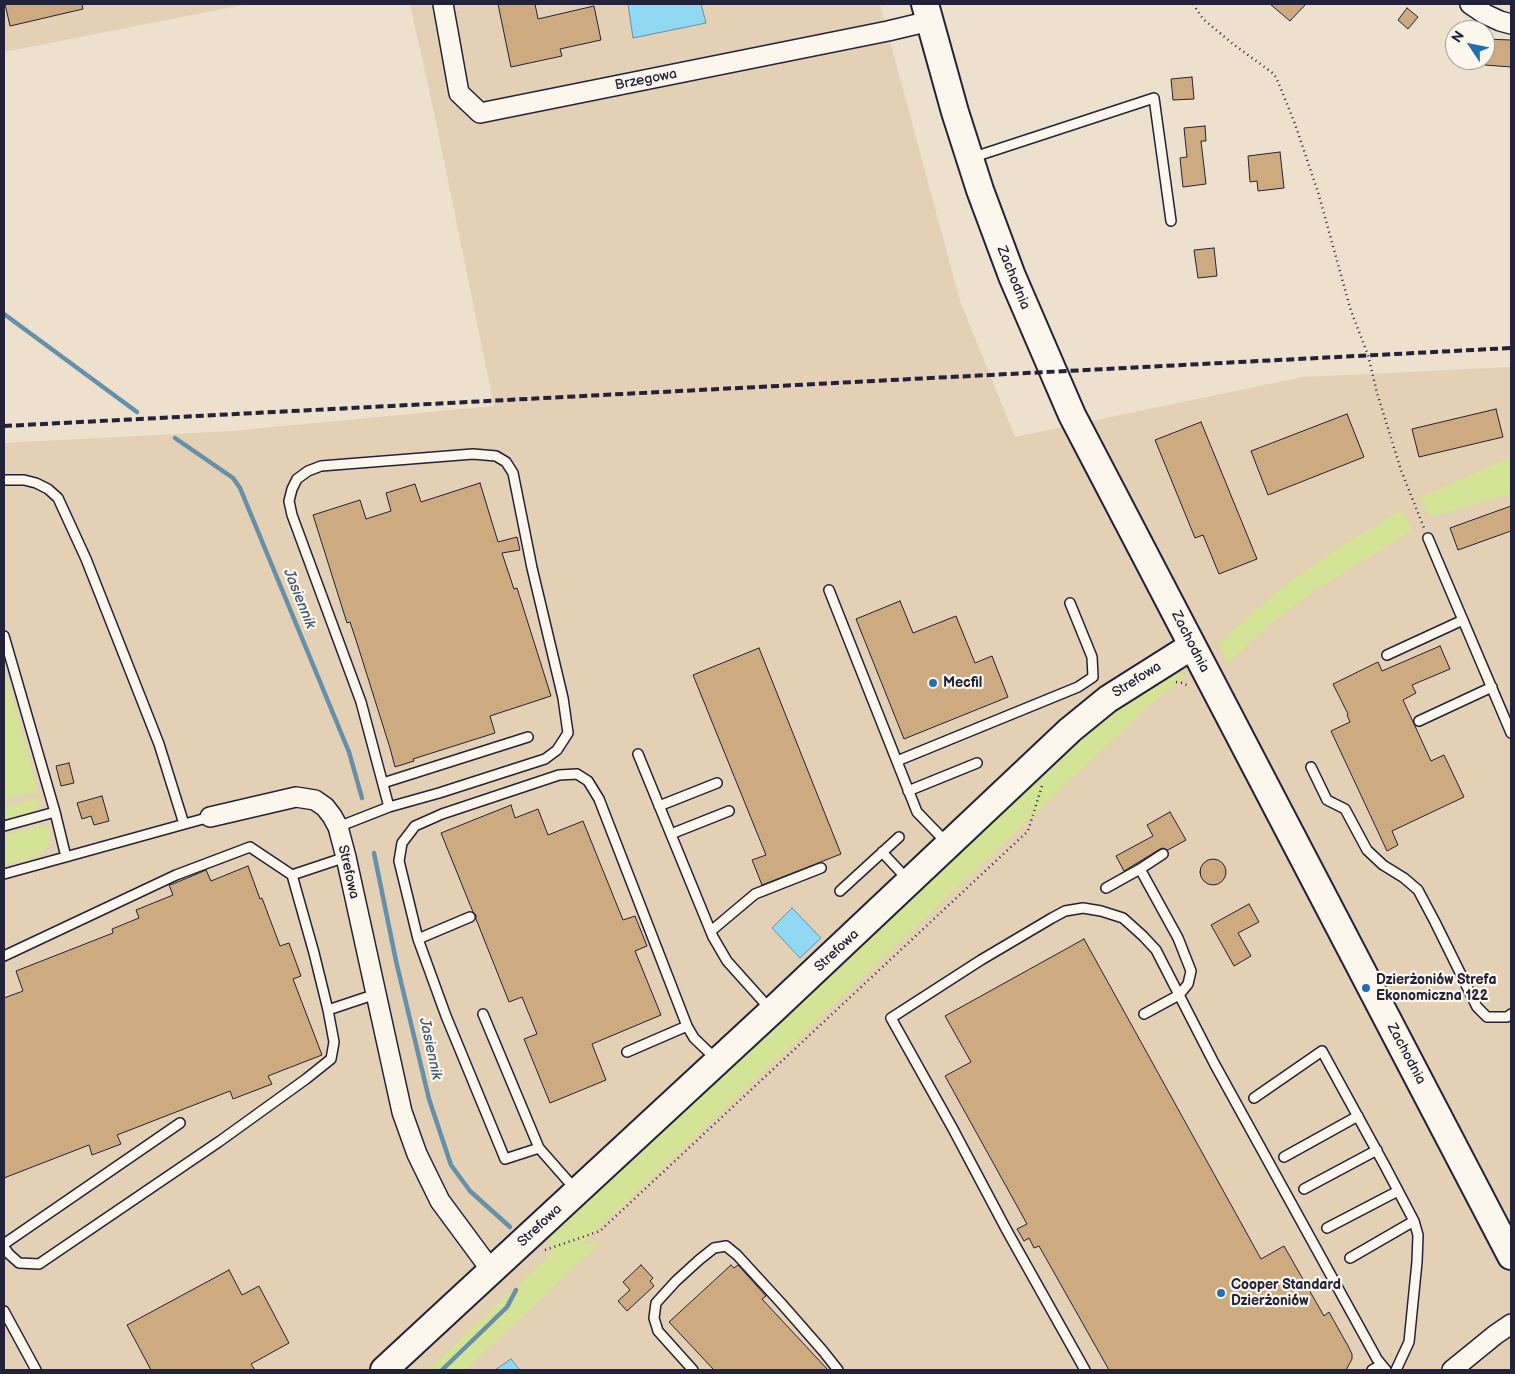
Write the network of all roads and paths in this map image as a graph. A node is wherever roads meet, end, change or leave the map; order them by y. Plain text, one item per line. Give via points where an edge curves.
1 (443, 4) edge
2 (1193, 4) edge
3 (1470, 4) edge
4 (927, 12) edge
5 (1511, 24) edge
6 (970, 159) junction
7 (1171, 221) dead end
8 (4, 480) edge
9 (1428, 538) joint
10 (829, 590) dead end
11 (1070, 603) dead end
12 (1463, 620) junction
13 (4, 636) edge
14 (1192, 646) junction
15 (1387, 655) dead end
16 (1174, 681) dead end
17 (1189, 686) dead end
18 (1492, 687) junction
19 (1419, 721) dead end
20 (1511, 733) edge
21 (528, 736) dead end
22 (638, 754) dead end
23 (897, 762) junction
24 (977, 763) dead end
25 (1311, 767) dead end
26 (383, 783) junction
27 (717, 783) dead end
28 (1043, 784) dead end
29 (908, 791) junction
30 (659, 806) junction
31 (389, 807) junction
32 (729, 811) dead end
33 (55, 812) junction
34 (210, 817) joint
35 (184, 824) junction
36 (4, 826) edge
37 (338, 827) junction
38 (671, 834) junction
39 (898, 837) dead end
40 (948, 844) junction
41 (882, 852) junction
42 (1163, 854) dead end
43 (66, 857) junction
44 (346, 858) junction
45 (821, 868) dead end
46 (1140, 869) junction
47 (4, 874) edge
48 (292, 875) junction
49 (910, 882) junction
50 (1106, 888) dead end
51 (840, 891) dead end
52 (470, 917) dead end
53 (711, 931) junction
54 (418, 939) junction
55 (4, 956) edge
56 (376, 994) junction
57 (1179, 995) junction
58 (328, 1010) junction
59 (772, 1011) junction
60 (483, 1014) dead end
61 (1144, 1014) dead end
62 (1511, 1014) edge
63 (687, 1026) junction
64 (627, 1052) dead end
65 (718, 1061) junction
66 (1254, 1098) dead end
67 (1358, 1116) junction
68 (180, 1123) dead end
69 (539, 1148) junction
70 (1377, 1150) junction
71 (1284, 1157) dead end
72 (1304, 1189) dead end
73 (577, 1191) junction
74 (1398, 1191) junction
75 (1414, 1221) junction
76 (1327, 1228) dead end
77 (4, 1246) edge
78 (539, 1252) dead end
79 (1511, 1256) edge
80 (1350, 1258) dead end
81 (491, 1270) junction
82 (4, 1311) edge
83 (1511, 1324) edge
84 (1384, 1368) edge
85 (36, 1370) edge
86 (384, 1370) edge
87 (693, 1370) edge
88 (838, 1370) edge
89 (1085, 1370) edge
90 (1372, 1370) edge
91 (1396, 1370) edge
92 (1452, 1370) edge

1 - 4 street, Brzegowa via 459,92 480,113 878,33
2 - 9 path via 1202,19 1274,74 1296,124 1401,470
3 - 5 street
4 - 6 street, Zachodnia
6 - 7 lane via 1154,98
6 - 14 street, Zachodnia via 1012,276 1068,406
8 - 35 lane via 36,483 58,498 86,559 159,744
9 - 12 lane
10 - 23 lane
11 - 23 lane via 1092,657 1093,677 1078,687
12 - 15 lane
12 - 18 lane
13 - 33 lane
14 - 40 street, Strefowa via 1108,699 1070,730
14 - 79 street, Zachodnia
16 - 17 path
18 - 19 lane
18 - 20 lane
21 - 26 lane
22 - 30 lane
23 - 29 lane
24 - 29 lane
25 - 62 lane via 1327,800 1345,809 1367,850 1418,890 1477,1007 1487,1017
26 - 31 lane
26 - 31 lane via 360,702 292,514 289,501 292,490 297,479 321,466 473,454 496,456 506,462 513,473 568,732 557,750 545,759
27 - 30 lane
28 - 78 path via 1028,831 600,1231
29 - 40 lane via 917,812
30 - 38 lane
31 - 37 lane
32 - 38 lane
33 - 36 lane
33 - 43 lane
34 - 35 lane
34 - 37 street, Strefowa via 296,797 314,800 325,807
35 - 43 lane
37 - 44 street, Strefowa
38 - 53 lane
39 - 41 lane
40 - 49 street, Strefowa
41 - 49 lane
41 - 51 lane
42 - 46 lane
43 - 47 lane
44 - 48 lane
44 - 56 street, Strefowa
45 - 53 lane via 755,894
46 - 50 lane
46 - 57 lane via 1178,938 1191,970 1188,984
48 - 55 lane via 250,847 176,875
48 - 58 lane
49 - 59 street, Strefowa
52 - 54 lane
53 - 59 lane via 727,961
54 - 63 lane via 399,861 402,843 415,826 559,775 577,774 588,781 599,799
54 - 69 lane via 505,1159
56 - 58 lane
56 - 81 street, Strefowa via 402,1112 417,1154 440,1201
57 - 61 lane
57 - 84 lane
57 - 89 lane via 1156,950 1143,936 1123,918 1083,908 1065,910 892,1018
58 - 77 lane via 334,1042 331,1059 306,1079 39,1264 19,1263
59 - 65 street, Strefowa
60 - 69 lane
63 - 64 lane
63 - 65 lane via 694,1038
65 - 73 street, Strefowa
66 - 67 lane via 1322,1051
67 - 70 lane
67 - 71 lane
68 - 77 lane
69 - 73 lane
70 - 72 lane
70 - 74 lane
73 - 81 street, Strefowa
74 - 75 lane
74 - 76 lane
75 - 80 lane
75 - 91 lane via 1418,1235 1417,1262 1408,1342
81 - 86 street, Strefowa
82 - 85 lane
83 - 92 street
84 - 90 lane
87 - 88 lane via 658,1331 654,1318 656,1303 699,1260 714,1248 726,1246 781,1303

